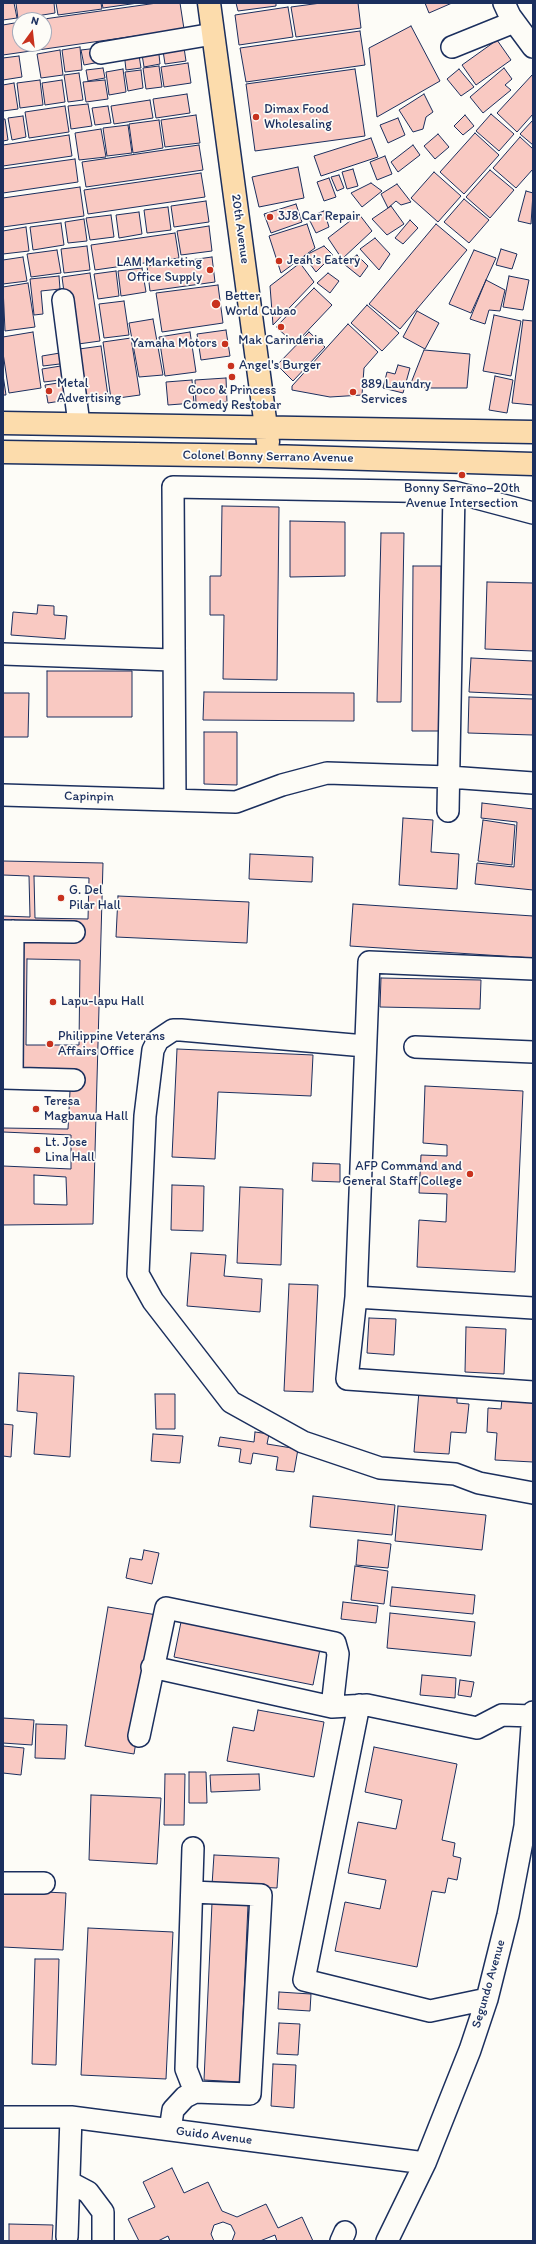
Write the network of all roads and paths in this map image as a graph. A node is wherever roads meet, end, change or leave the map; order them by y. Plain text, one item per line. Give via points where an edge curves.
1 (208, 3) edge
2 (504, 3) edge
3 (514, 22) junction
4 (214, 34) junction
5 (452, 47) dead end
6 (533, 47) edge
7 (101, 54) dead end
8 (63, 300) dead end
9 (3, 423) edge
10 (79, 424) junction
11 (266, 427) junction
12 (533, 432) edge
13 (3, 452) edge
14 (269, 456) junction
15 (533, 464) edge
16 (454, 492) junction
17 (533, 512) edge
18 (3, 654) edge
19 (172, 660) junction
20 (449, 777) junction
21 (533, 783) edge
22 (3, 795) edge
23 (174, 798) junction
24 (448, 811) dead end
25 (8, 931) edge
26 (74, 932) dead end
27 (533, 969) edge
28 (365, 1046) junction
29 (415, 1047) dead end
30 (533, 1052) edge
31 (7, 1078) edge
32 (74, 1080) dead end
33 (356, 1297) junction
34 (533, 1308) edge
35 (533, 1392) edge
36 (533, 1492) edge
37 (152, 1667) junction
38 (359, 1705) junction
39 (332, 1707) junction
40 (533, 1712) edge
41 (533, 1716) edge
42 (139, 1736) dead end
43 (193, 1848) dead end
44 (3, 1883) edge
45 (44, 1883) dead end
46 (192, 1892) junction
47 (487, 1999) junction
48 (195, 2092) junction
49 (3, 2116) edge
50 (71, 2117) junction
51 (170, 2130) junction
52 (425, 2163) junction
53 (69, 2182) junction
54 (67, 2237) dead end
55 (103, 2241) edge
56 (387, 2241) edge

1 - 4 main road, 20th Avenue
2 - 3 street
3 - 5 street
3 - 6 street
4 - 7 street
4 - 11 main road, 20th Avenue
8 - 10 street
9 - 10 main road
10 - 11 main road
11 - 12 main road
11 - 14 main road, 20th Avenue
13 - 14 main road, Colonel Bonny Serrano Avenue
14 - 15 main road, Colonel Bonny Serrano Avenue
16 - 17 street
16 - 19 street via 173,487
16 - 20 street
18 - 19 street
19 - 23 street
20 - 21 street, Capinpin
20 - 23 street, Capinpin via 327,773 282,785 236,802
20 - 24 street
22 - 23 street, Capinpin
25 - 26 street
25 - 31 street
27 - 28 street via 369,962
28 - 33 street
28 - 36 street via 181,1030 168,1032 158,1040 152,1055 144,1116 138,1274 153,1301 231,1402 303,1442 380,1468 455,1474 479,1483
29 - 30 street
31 - 32 street
33 - 34 street
33 - 35 street via 347,1379
37 - 39 street
37 - 39 street via 166,1608 335,1643 338,1654
37 - 42 street
38 - 39 street
38 - 41 street via 477,1728 502,1715
38 - 47 street via 304,1980 430,2011
40 - 41 street, Segundo Avenue
41 - 47 street, Segundo Avenue via 525,1826 508,1915
43 - 46 street
44 - 45 street
46 - 48 street via 186,2069
46 - 48 street via 261,1895 250,2094
47 - 52 street, Segundo Avenue via 470,2050
48 - 51 street via 185,2097 173,2110
49 - 50 street, Guido Avenue
50 - 51 street, Guido Avenue
50 - 53 street
51 - 52 street, Guido Avenue
52 - 56 street, Segundo Avenue
53 - 54 street
53 - 55 street via 88,2192 103,2212

